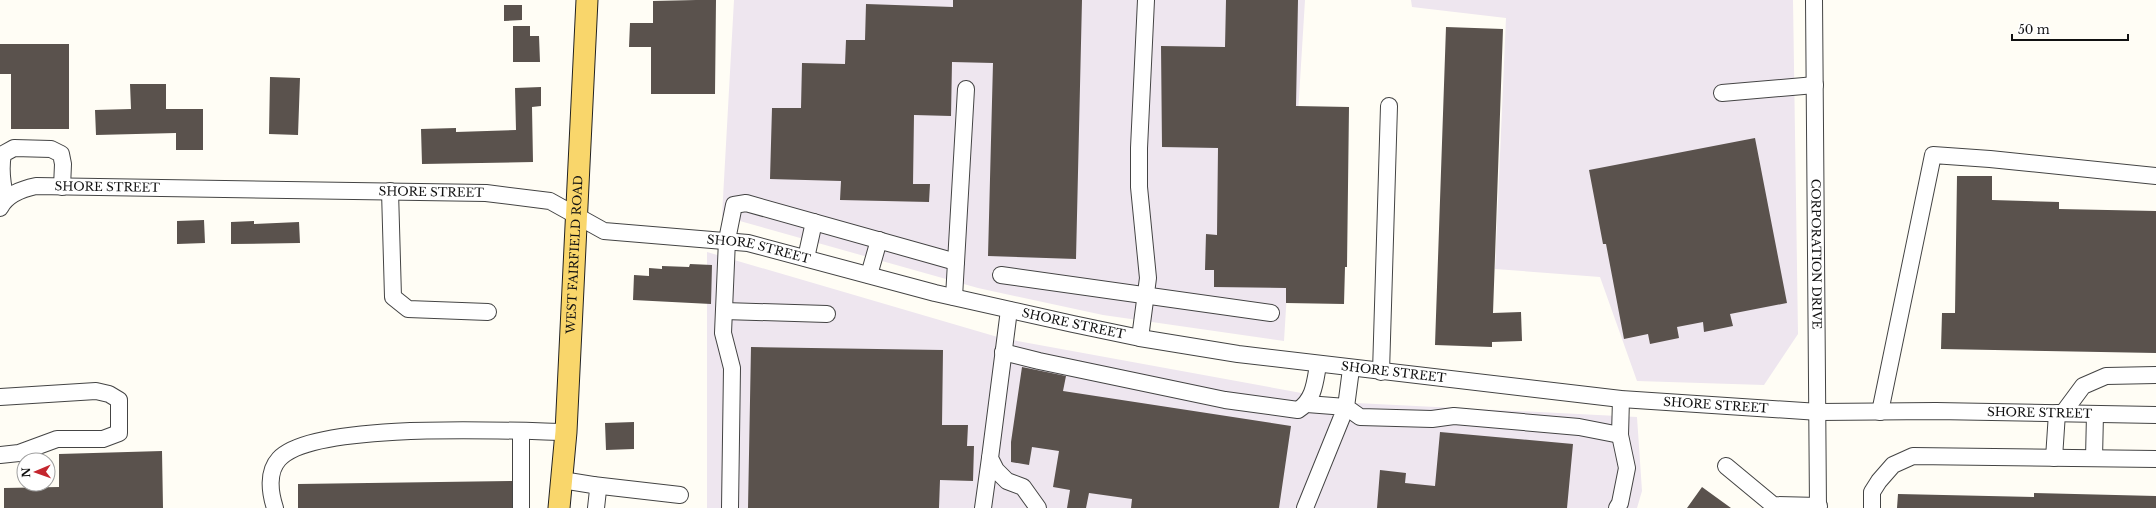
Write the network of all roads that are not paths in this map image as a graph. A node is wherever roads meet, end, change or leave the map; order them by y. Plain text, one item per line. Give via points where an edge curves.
1 (587, 0) edge
2 (1146, 0) edge
3 (1814, 0) edge
4 (1815, 85) junction
5 (966, 89) dead end
6 (1722, 93) dead end
7 (1389, 106) dead end
8 (2156, 176) edge
9 (62, 187) junction
10 (390, 192) junction
11 (3, 204) edge
12 (577, 217) junction
13 (814, 222) junction
14 (727, 240) junction
15 (879, 240) junction
16 (806, 258) junction
17 (956, 262) junction
18 (869, 275) junction
19 (1001, 275) dead end
20 (1146, 294) junction
21 (954, 297) junction
22 (1009, 310) junction
23 (724, 311) junction
24 (488, 312) dead end
25 (1271, 313) dead end
26 (827, 314) dead end
27 (1140, 338) junction
28 (1003, 352) junction
29 (1318, 364) junction
30 (1351, 369) junction
31 (1381, 372) junction
32 (2156, 375) edge
33 (0, 397) edge
34 (1621, 399) junction
35 (1307, 404) junction
36 (1346, 407) junction
37 (1819, 412) junction
38 (1880, 412) junction
39 (2060, 413) junction
40 (2095, 414) junction
41 (2156, 415) edge
42 (521, 431) junction
43 (566, 432) junction
44 (1620, 435) junction
45 (0, 454) edge
46 (990, 458) junction
47 (2054, 458) junction
48 (2094, 458) junction
49 (2156, 459) edge
50 (1726, 466) dead end
51 (562, 480) junction
52 (593, 485) junction
53 (680, 495) dead end
54 (1818, 507) edge
55 (275, 508) edge
56 (521, 508) edge
57 (559, 508) edge
58 (596, 508) edge
59 (730, 508) edge
60 (983, 508) edge
61 (1038, 508) edge
62 (1305, 508) edge
63 (1617, 508) edge
64 (1872, 508) edge

1 - 12 main road, WEST FAIRFIELD ROAD
2 - 20 street via 1139,187 1148,278
3 - 4 street, CORPORATION DRIVE
4 - 6 street
4 - 37 street, CORPORATION DRIVE
5 - 17 street
7 - 31 street
8 - 38 street via 1932,155
9 - 10 street, SHORE STREET
9 - 11 street, SHORE STREET via 23,188 12,194
9 - 11 street via 61,154 51,149 14,148 3,154 0,165
10 - 12 street, SHORE STREET via 486,193 550,201
10 - 24 street via 393,297 408,309
12 - 14 street, SHORE STREET via 604,231
12 - 43 main road, WEST FAIRFIELD ROAD
13 - 14 street via 746,203 734,206
13 - 15 street
13 - 16 street
14 - 16 street, SHORE STREET
14 - 23 street
15 - 17 street
15 - 18 street
16 - 18 street, SHORE STREET
17 - 21 street
18 - 21 street, SHORE STREET
19 - 20 street
20 - 25 street
20 - 27 street
21 - 22 street, SHORE STREET
22 - 27 street, SHORE STREET
22 - 28 street
23 - 26 street
23 - 59 street via 723,333 732,368
27 - 29 street, SHORE STREET
28 - 35 street via 1225,400 1298,410
28 - 46 street
29 - 30 street, SHORE STREET
29 - 35 street via 1314,389
30 - 31 street, SHORE STREET
30 - 36 street
31 - 34 street, SHORE STREET
32 - 39 street via 2106,376 2083,386
33 - 45 street via 96,391 109,394 119,400 119,433 103,439 57,439 20,453
34 - 37 street, SHORE STREET
34 - 44 street
35 - 36 street
36 - 44 street via 1360,417 1432,419 1454,416 1579,427
36 - 62 street
37 - 38 street, SHORE STREET
37 - 54 street, CORPORATION DRIVE
38 - 39 street, SHORE STREET
39 - 40 street, SHORE STREET
39 - 47 street
40 - 41 street, SHORE STREET
40 - 48 street
42 - 43 street
42 - 55 street via 441,430 335,437 295,447 278,459 272,474 270,491
42 - 56 street
43 - 51 main road, WEST FAIRFIELD ROAD
44 - 63 street via 1627,468
46 - 60 street
46 - 61 street via 996,470 1007,481 1023,487
47 - 48 street
47 - 64 street via 1913,456 1893,465 1879,481 1872,492
48 - 49 street
50 - 54 street via 1773,505
51 - 52 street
51 - 57 main road, WEST FAIRFIELD ROAD
52 - 53 street
52 - 58 street via 598,490

